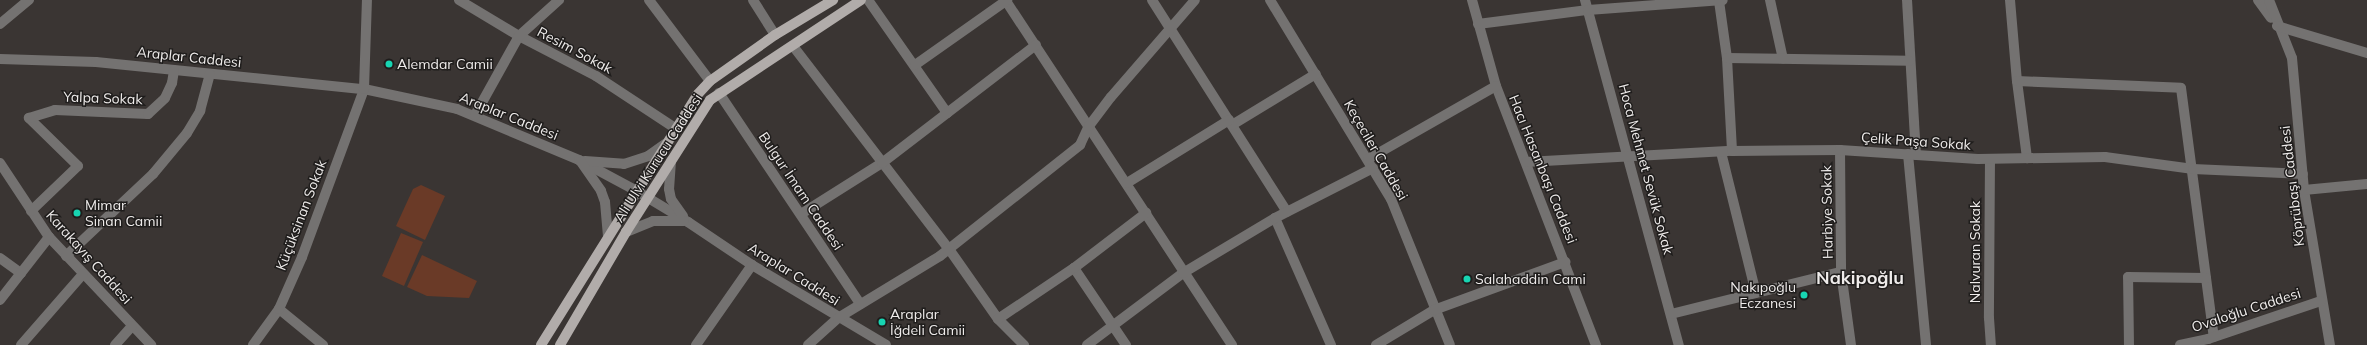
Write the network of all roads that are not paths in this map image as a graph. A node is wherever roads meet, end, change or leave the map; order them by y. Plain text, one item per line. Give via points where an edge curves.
1 (29, 0) edge
2 (367, 0) edge
3 (459, 0) edge
4 (559, 0) edge
5 (649, 0) edge
6 (753, 0) edge
7 (833, 0) edge
8 (861, 0) edge
9 (868, 0) edge
10 (1006, 0) edge
11 (1152, 0) edge
12 (1195, 0) edge
13 (1270, 0) edge
14 (1472, 0) edge
15 (1721, 0) edge
16 (1770, 0) edge
17 (1907, 0) edge
18 (2010, 0) edge
19 (2258, 0) edge
20 (2269, 0) edge
21 (1586, 5) edge
22 (17, 9) junction
23 (0, 18) edge
24 (0, 24) edge
25 (1478, 24) junction
26 (2277, 26) junction
27 (1170, 27) junction
28 (776, 35) junction
29 (519, 36) junction
30 (793, 46) junction
31 (1036, 46) junction
32 (2367, 53) edge
33 (1727, 58) junction
34 (0, 59) edge
35 (1783, 59) junction
36 (1909, 61) junction
37 (915, 66) junction
38 (174, 70) junction
39 (210, 74) junction
40 (1316, 74) junction
41 (710, 81) junction
42 (2017, 82) junction
43 (1496, 86) junction
44 (364, 89) junction
45 (719, 93) junction
46 (947, 113) junction
47 (475, 115) junction
48 (1231, 122) junction
49 (1089, 126) junction
50 (675, 128) junction
51 (665, 144) junction
52 (1840, 150) junction
53 (1732, 151) junction
54 (1721, 152) junction
55 (1912, 155) junction
56 (1629, 158) junction
57 (2027, 158) junction
58 (1368, 159) junction
59 (1990, 159) junction
60 (580, 160) junction
61 (672, 161) junction
62 (1526, 162) junction
63 (0, 163) edge
64 (882, 163) junction
65 (1373, 168) junction
66 (2193, 169) junction
67 (2302, 174) junction
68 (1127, 183) junction
69 (2367, 184) edge
70 (635, 190) junction
71 (2304, 190) junction
72 (648, 197) junction
73 (31, 211) junction
74 (1146, 212) junction
75 (1287, 212) junction
76 (801, 214) junction
77 (1275, 218) junction
78 (688, 222) junction
79 (626, 232) junction
80 (608, 236) junction
81 (49, 237) junction
82 (949, 249) junction
83 (66, 256) junction
84 (0, 258) edge
85 (1565, 262) junction
86 (752, 265) junction
87 (1074, 268) junction
88 (1841, 272) junction
89 (21, 273) junction
90 (1183, 273) junction
91 (83, 274) junction
92 (2206, 278) junction
93 (1756, 293) junction
94 (0, 300) edge
95 (2321, 301) junction
96 (860, 304) junction
97 (279, 309) junction
98 (1434, 310) junction
99 (1670, 314) junction
100 (838, 318) junction
101 (998, 319) junction
102 (132, 326) junction
103 (1112, 327) junction
104 (2214, 337) junction
105 (883, 344) edge
106 (21, 345) edge
107 (115, 345) edge
108 (151, 345) edge
109 (253, 345) edge
110 (323, 345) edge
111 (541, 345) edge
112 (560, 345) edge
113 (696, 345) edge
114 (808, 345) edge
115 (1024, 345) edge
116 (1087, 345) edge
117 (1126, 345) edge
118 (1232, 345) edge
119 (1331, 345) edge
120 (1376, 345) edge
121 (1450, 345) edge
122 (1596, 345) edge
123 (1679, 345) edge
124 (1851, 345) edge
125 (1926, 345) edge
126 (1991, 345) edge
127 (2129, 345) edge
128 (2180, 345) edge
129 (2330, 345) edge

1 - 22 street
2 - 44 street, Küçüksinan Sokak
3 - 29 street, Resim Sokak
4 - 29 street
5 - 41 street
6 - 28 street
7 - 28 main road, Ali Ulvi Kurucu Caddesi
8 - 30 main road, Ali Ulvi Kurucu Caddesi
9 - 37 street
10 - 31 street
10 - 37 street
11 - 27 street
12 - 27 street
13 - 40 street, Keçeciler Caddesi
14 - 25 street, Hacı Hasanbaşı Caddesi
15 - 21 street
15 - 33 street
16 - 35 street
17 - 36 street
18 - 42 street
19 - 26 street
20 - 26 street
21 - 25 street
21 - 56 street, Hoca Mehmet Sevük Sokak
22 - 23 street
22 - 24 street
25 - 43 street, Hacı Hasanbaşı Caddesi
26 - 32 street
26 - 67 street, Köprübaşı Caddesi via 2292,58
27 - 48 street
27 - 49 street
28 - 41 main road, Ali Ulvi Kurucu Caddesi
29 - 47 street
29 - 50 street, Resim Sokak via 596,76
30 - 45 main road, Ali Ulvi Kurucu Caddesi
30 - 64 street
31 - 46 street
31 - 49 street
33 - 35 street
33 - 53 street
34 - 38 street, Araplar Caddesi via 96,62
35 - 36 street
36 - 55 street
37 - 46 street
38 - 39 street, Araplar Caddesi
38 - 73 street, Yalpa Sokak via 172,83 165,98 148,114 55,110 29,118 78,166
39 - 44 street, Araplar Caddesi
39 - 83 street via 200,111 187,133 153,174
40 - 48 street
40 - 58 street, Keçeciler Caddesi
41 - 50 main road, Ali Ulvi Kurucu Caddesi via 697,95
42 - 57 street
42 - 66 street via 2181,88
43 - 58 street
43 - 62 street, Hacı Hasanbaşı Caddesi
44 - 47 street, Araplar Caddesi
44 - 97 street, Küçüksinan Sokak via 302,257
45 - 61 main road, Ali Ulvi Kurucu Caddesi via 704,108
45 - 76 street, Bulgur İmam Caddesi
46 - 64 street
47 - 60 street, Araplar Caddesi
48 - 68 street
48 - 75 street
49 - 68 street
49 - 82 street via 1080,146
50 - 51 main road, Ali Ulvi Kurucu Caddesi
51 - 60 street via 648,156 624,164
51 - 70 main road, Ali Ulvi Kurucu Caddesi
52 - 53 street, Çelik Paşa Sokak
52 - 55 street, Çelik Paşa Sokak
52 - 88 street, Harbiye Sokak
53 - 54 street, Çelik Paşa Sokak
54 - 56 street, Çelik Paşa Sokak
54 - 93 street
55 - 59 street, Çelik Paşa Sokak
55 - 125 street
56 - 62 street, Çelik Paşa Sokak
56 - 99 street, Hoca Mehmet Sevük Sokak
57 - 59 street, Çelik Paşa Sokak
57 - 66 street, Çelik Paşa Sokak via 2105,157
58 - 65 street, Keçeciler Caddesi
59 - 126 street, Nalvuran Sokak
60 - 70 street, Araplar Caddesi
60 - 80 street via 601,191 605,202
61 - 72 main road, Ali Ulvi Kurucu Caddesi
61 - 78 street via 669,178 671,199
62 - 85 street, Hacı Hasanbaşı Caddesi
63 - 73 street, Karakayış Caddesi
64 - 76 street
64 - 82 street
65 - 75 street
65 - 98 street, Keçeciler Caddesi via 1391,199
66 - 67 street, Çelik Paşa Sokak
66 - 92 street
67 - 71 street, Köprübaşı Caddesi
68 - 74 street
69 - 71 street
70 - 72 street, Araplar Caddesi
70 - 80 main road, Ali Ulvi Kurucu Caddesi
71 - 95 street, Köprübaşı Caddesi
72 - 78 street, Araplar Caddesi
72 - 79 main road, Ali Ulvi Kurucu Caddesi
73 - 81 street, Karakayış Caddesi
74 - 87 street
74 - 90 street
75 - 77 street
76 - 96 street, Bulgur İmam Caddesi
77 - 90 street
77 - 119 street
78 - 79 street via 653,221
78 - 86 street, Araplar Caddesi
79 - 112 main road, Ali Ulvi Kurucu Caddesi
80 - 111 main road, Ali Ulvi Kurucu Caddesi
81 - 83 street, Karakayış Caddesi
81 - 89 street
82 - 96 street
82 - 101 street
83 - 91 street, Karakayış Caddesi
84 - 89 street
85 - 98 street
85 - 122 street, Hacı Hasanbaşı Caddesi
86 - 100 street, Araplar Caddesi
86 - 113 street
87 - 101 street
87 - 103 street
88 - 93 street
88 - 124 street, Harbiye Sokak
89 - 94 street
90 - 103 street
90 - 118 street
91 - 102 street, Karakayış Caddesi
91 - 106 street
92 - 104 street
92 - 127 street via 2128,277
93 - 99 street
95 - 104 street, Ovaloğlu Caddesi
95 - 129 street, Köprübaşı Caddesi
96 - 100 street
97 - 109 street, Küçüksinan Sokak
97 - 110 street
98 - 120 street
98 - 121 street, Keçeciler Caddesi
99 - 123 street, Hoca Mehmet Sevük Sokak
100 - 105 street, Araplar Caddesi
100 - 114 street
101 - 115 street
102 - 107 street
102 - 108 street, Karakayış Caddesi
103 - 116 street
103 - 117 street
104 - 128 street, Ovaloğlu Caddesi

